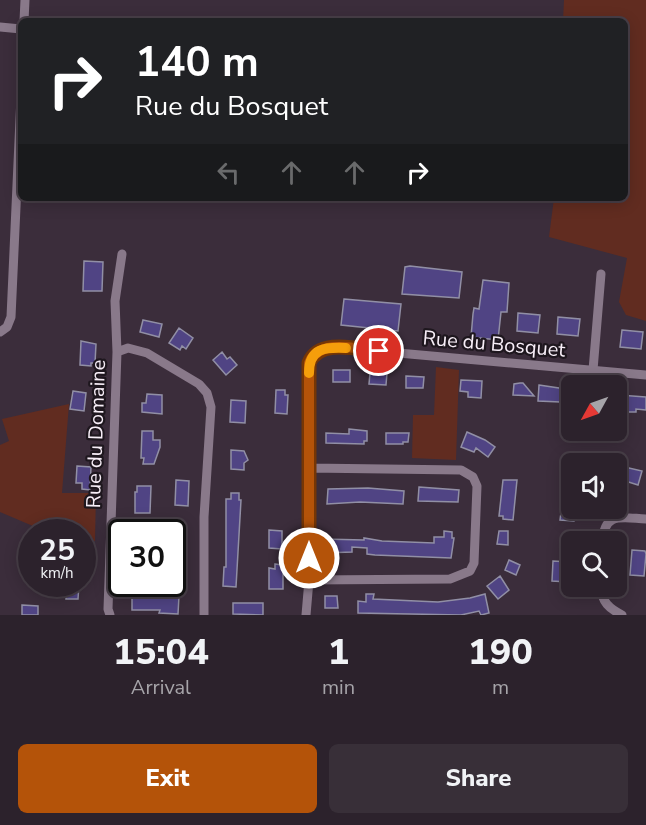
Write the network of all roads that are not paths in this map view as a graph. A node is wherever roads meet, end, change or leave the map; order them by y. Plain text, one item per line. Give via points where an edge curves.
1 (25, 0) edge
2 (24, 18) edge
3 (0, 27) edge
4 (18, 29) edge
5 (18, 162) edge
6 (122, 254) dead end
7 (601, 274) dead end
8 (0, 332) edge
9 (117, 352) junction
10 (593, 370) junction
11 (646, 375) edge
12 (309, 468) junction
13 (646, 519) edge
14 (603, 531) edge
15 (309, 580) junction
16 (603, 597) edge
17 (110, 615) edge
18 (204, 615) edge
19 (306, 615) edge
20 (622, 615) edge

1 - 2 street
3 - 4 street
5 - 8 street via 11,317
6 - 9 street, Rue du Domaine via 115,301
7 - 10 street
9 - 17 street, Rue du Domaine
9 - 18 street via 128,348 147,353 199,384 207,393 211,407 204,517
10 - 11 street, Rue du Bosquet
10 - 12 street, Rue du Bosquet via 323,349 309,363
12 - 15 street, Rue du Bosquet
12 - 15 street via 461,470 473,477 477,486 474,563 470,571 450,579
13 - 14 street via 614,518
15 - 19 street, Rue du Bosquet
16 - 20 street

